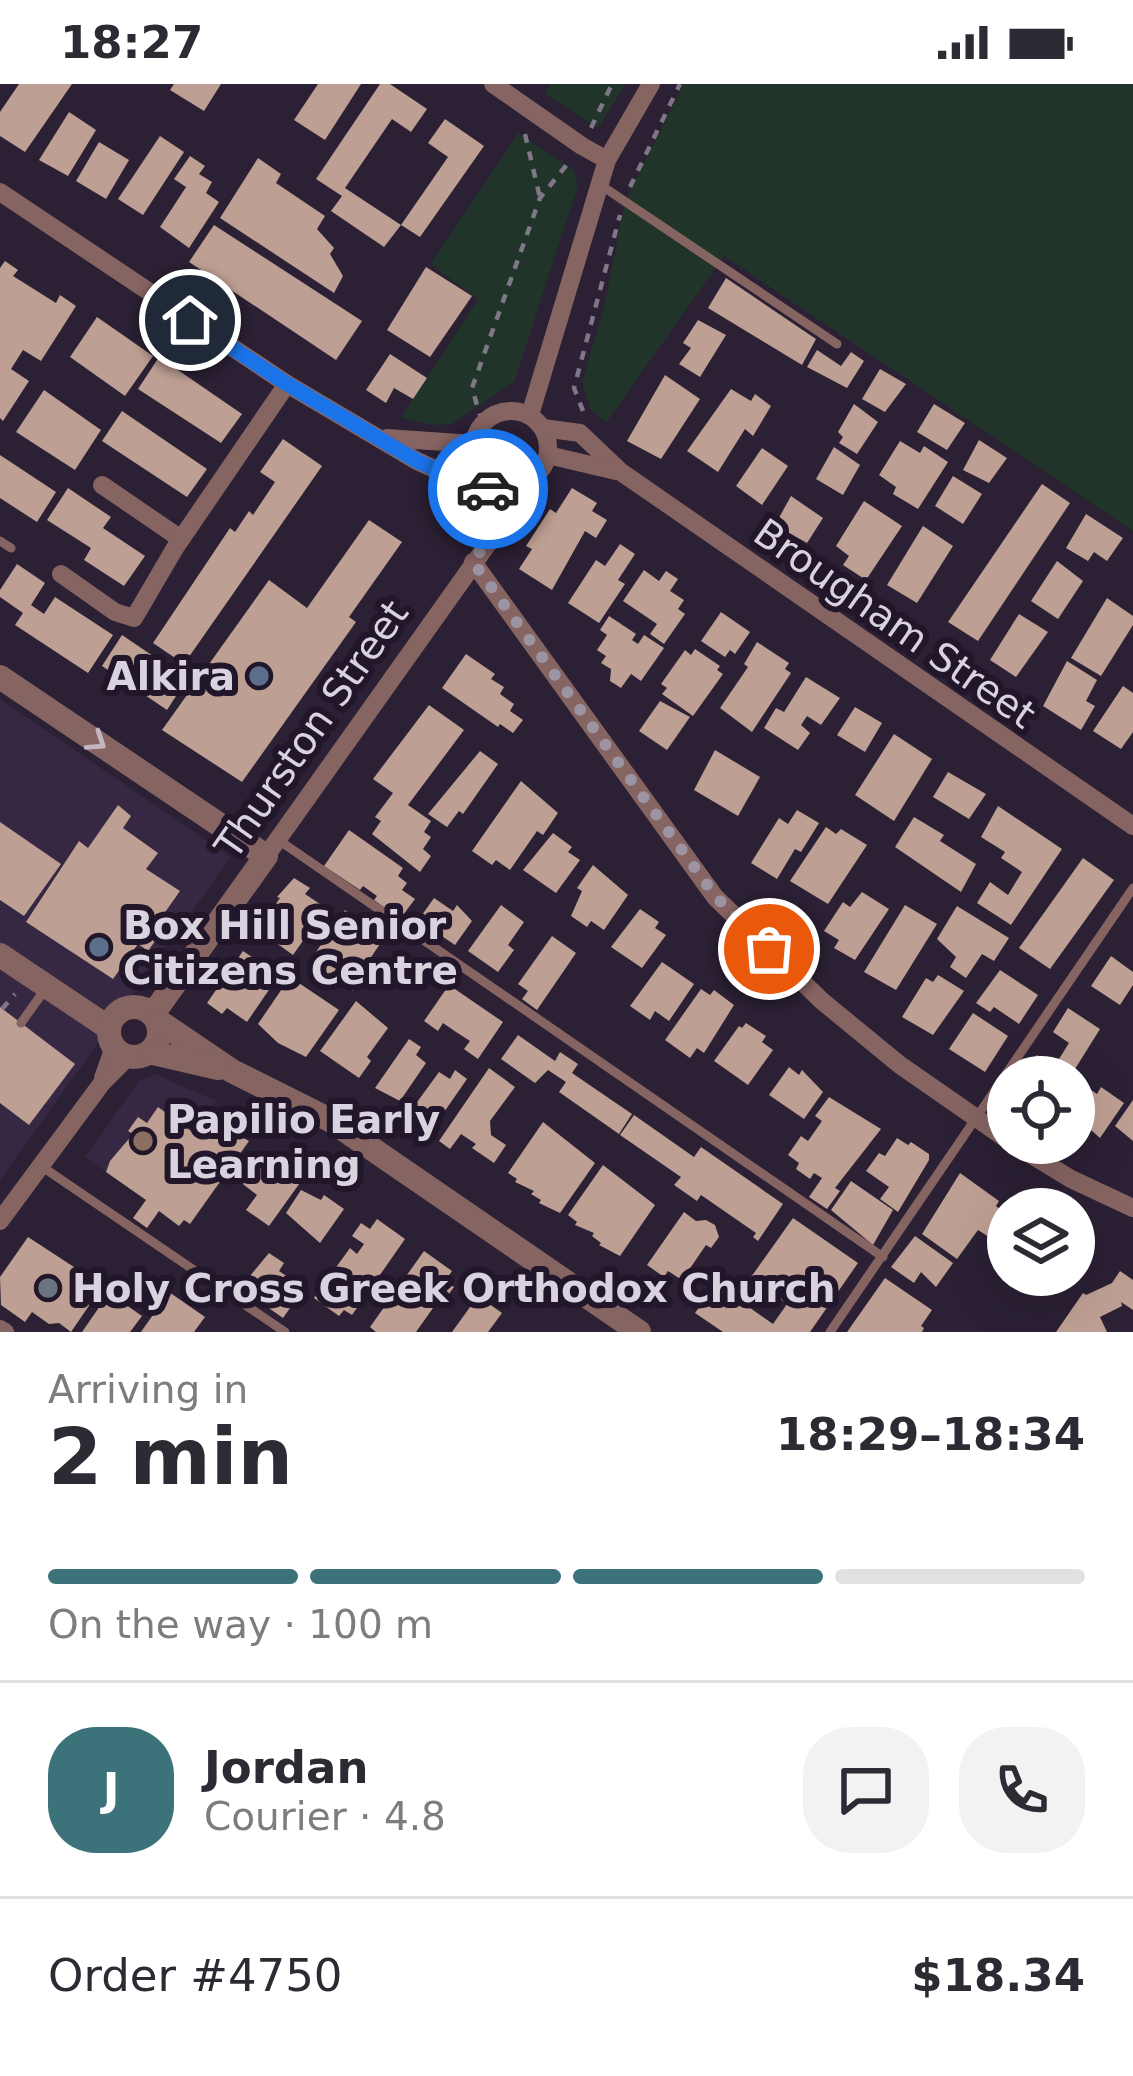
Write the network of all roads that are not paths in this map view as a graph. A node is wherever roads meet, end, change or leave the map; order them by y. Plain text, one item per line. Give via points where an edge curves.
1 (493, 84) edge
2 (651, 84) edge
3 (608, 160) junction
4 (599, 184) junction
5 (0, 193) edge
6 (836, 344) dead end
7 (287, 384) junction
8 (537, 421) junction
9 (382, 438) junction
10 (473, 444) junction
11 (543, 464) junction
12 (621, 472) junction
13 (484, 474) junction
14 (102, 485) dead end
15 (181, 539) junction
16 (0, 541) edge
17 (485, 544) junction
18 (11, 548) dead end
19 (473, 562) junction
20 (61, 574) dead end
21 (0, 677) edge
22 (1133, 826) edge
23 (272, 847) junction
24 (1133, 888) edge
25 (0, 955) edge
26 (46, 986) junction
27 (155, 1017) junction
28 (21, 1023) dead end
29 (125, 1046) junction
30 (232, 1071) junction
31 (974, 1120) junction
32 (987, 1128) edge
33 (1047, 1164) edge
34 (40, 1166) junction
35 (1133, 1208) edge
36 (0, 1221) edge
37 (883, 1257) junction
38 (284, 1332) edge
39 (639, 1332) edge
40 (830, 1332) edge

1 - 3 street
2 - 3 street
3 - 4 street
4 - 6 lane
4 - 8 street
5 - 7 street
7 - 9 street
7 - 15 street
8 - 10 street via 505,410 482,422
8 - 11 street
8 - 12 street, Brougham Street via 580,433
9 - 10 street
9 - 13 street via 448,475
10 - 13 street
11 - 12 street, Brougham Street
11 - 13 street via 523,483
11 - 17 street, Thurston Street
12 - 22 street, Brougham Street
13 - 17 street
14 - 15 street
15 - 20 street via 134,618
16 - 18 lane
17 - 19 street, Thurston Street
19 - 23 street, Thurston Street
19 - 31 street via 716,897 822,1001
21 -> 23 street
23 - 27 street, Thurston Street
23 - 37 lane
24 - 31 lane
25 - 26 street
26 - 28 lane
26 - 29 street
27 - 29 street via 160,1034
27 - 29 street via 130,1007 118,1012
27 - 30 street
29 - 30 street
29 - 34 street
30 - 39 street via 330,1120
31 - 32 street
31 - 37 lane
33 - 35 street
34 - 36 street
34 - 38 lane
37 - 40 lane

